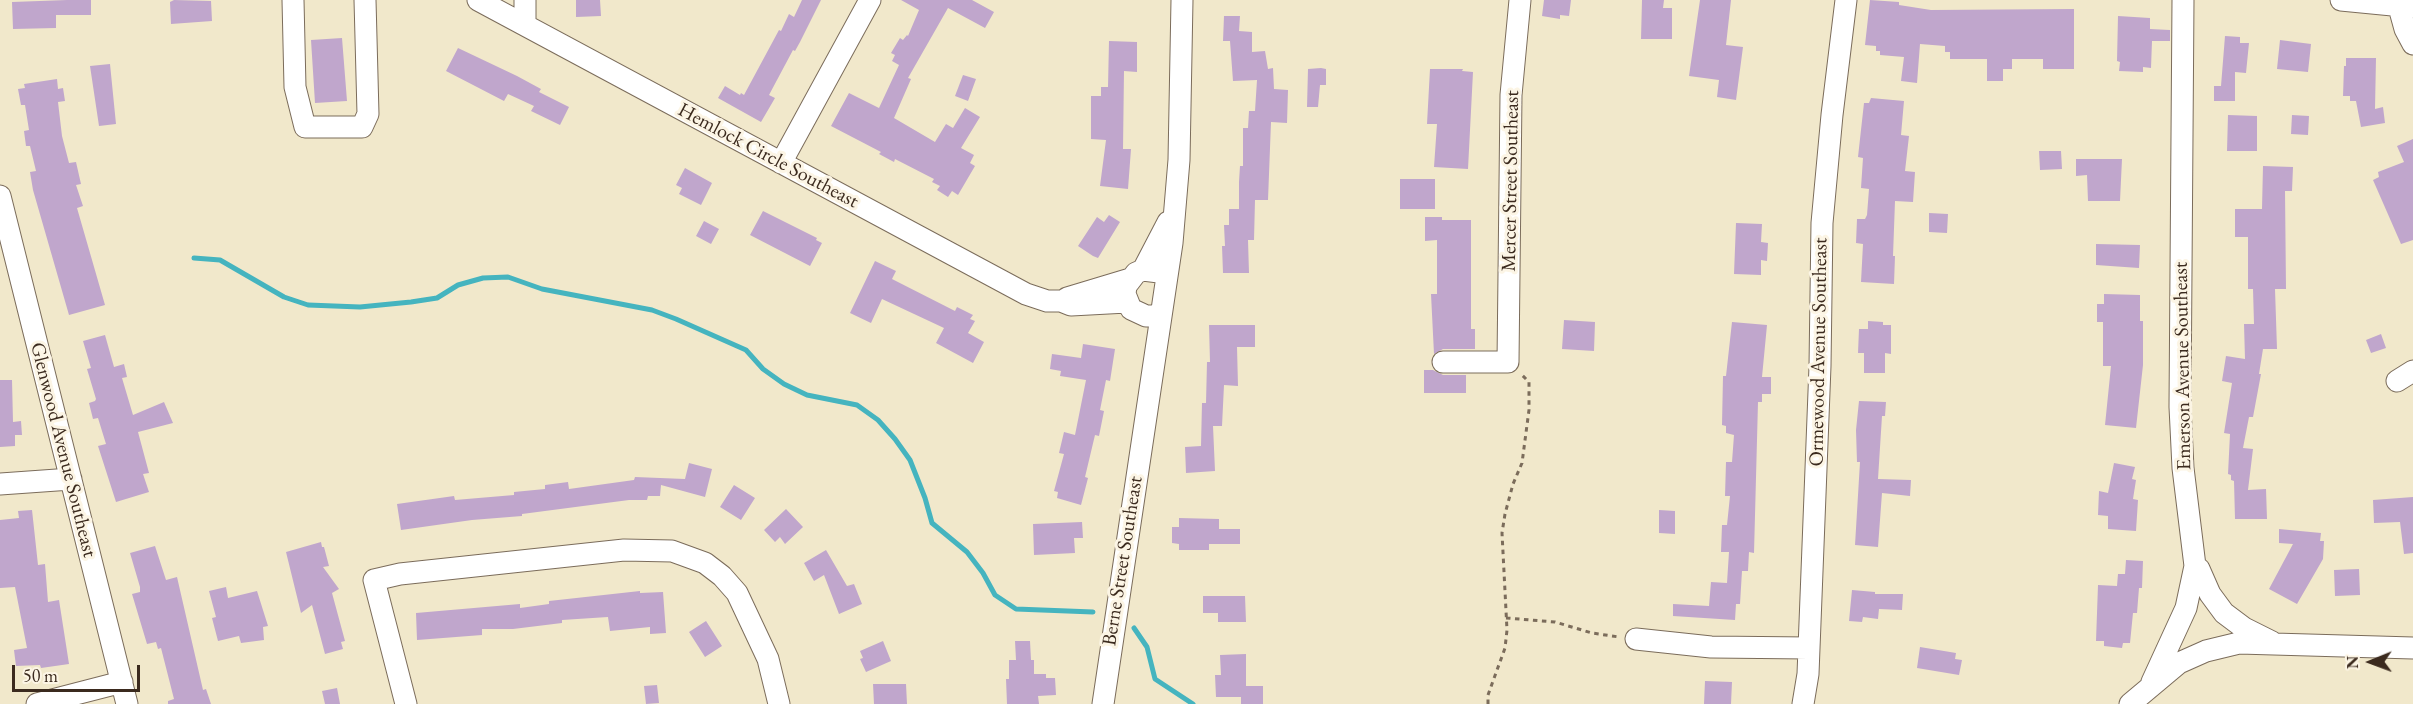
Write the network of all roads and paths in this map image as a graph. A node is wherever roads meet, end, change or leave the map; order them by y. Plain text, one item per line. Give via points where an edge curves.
1 (293, 0) edge
2 (364, 0) edge
3 (478, 0) edge
4 (525, 0) edge
5 (870, 0) edge
6 (1182, 0) edge
7 (1520, 0) edge
8 (1846, 0) edge
9 (2182, 0) edge
10 (2341, 0) edge
11 (2402, 4) edge
12 (525, 25) junction
13 (2413, 44) edge
14 (781, 163) junction
15 (0, 196) edge
16 (1175, 205) junction
17 (6, 248) edge
18 (1137, 274) junction
19 (1166, 277) junction
20 (1061, 301) junction
21 (1132, 308) junction
22 (1161, 312) junction
23 (1504, 362) junction
24 (1450, 366) dead end
25 (1145, 417) junction
26 (71, 479) junction
27 (0, 484) edge
28 (2195, 566) junction
29 (1506, 618) junction
30 (1636, 639) joint
31 (2272, 642) junction
32 (1809, 648) junction
33 (2413, 648) edge
34 (122, 682) junction
35 (2151, 686) junction
36 (37, 704) edge
37 (127, 704) edge
38 (406, 704) edge
39 (778, 704) edge
40 (1102, 704) edge
41 (1488, 704) edge
42 (1803, 704) edge
43 (2130, 704) edge

1 - 2 street via 295,87 305,127 362,127 368,114
3 - 12 street, Hemlock Circle Southeast
4 - 12 street
5 - 14 street
6 - 16 street, Berne Street Southeast
7 - 23 street, Mercer Street Southeast via 1511,95
8 - 32 street, Ormewood Avenue Southeast via 1822,223
9 - 28 street, Emerson Avenue Southeast via 2180,407
10 - 11 street
11 - 13 street
12 - 14 street, Hemlock Circle Southeast
14 - 20 street, Hemlock Circle Southeast via 1026,294 1047,302
15 - 17 street, Glenwood Avenue Southeast
16 - 18 street, Berne Street Southeast via 1160,242
16 - 19 street, Berne Street Southeast
17 - 26 street, Glenwood Avenue Southeast
18 - 19 street via 1159,272
18 - 20 street, Hemlock Circle Southeast
18 - 21 street, Berne Street Southeast via 1126,286
19 - 22 street, Berne Street Southeast
20 - 21 street, Hemlock Circle Southeast
21 - 22 street via 1154,316
21 - 25 street, Berne Street Southeast via 1147,338
22 - 25 street, Berne Street Southeast
23 - 24 street via 1499,371
23 - 29 path via 1529,382 1522,463 1510,494 1503,533
25 - 40 street, Berne Street Southeast
26 - 27 street
26 - 34 street, Glenwood Avenue Southeast
28 - 31 street, Emerson Avenue Southeast via 2224,613
28 - 35 street via 2186,608
29 - 30 path via 1555,622 1592,633
29 - 41 path via 1505,648
30 - 32 street via 1711,647
31 - 33 street
31 - 35 street via 2239,643 2206,651 2179,663
32 - 42 street, Ormewood Avenue Southeast
34 - 36 street
34 - 37 street, Glenwood Avenue Southeast
35 - 43 street
38 - 39 street via 374,580 624,550 672,551 705,563 722,576 737,593 768,659

